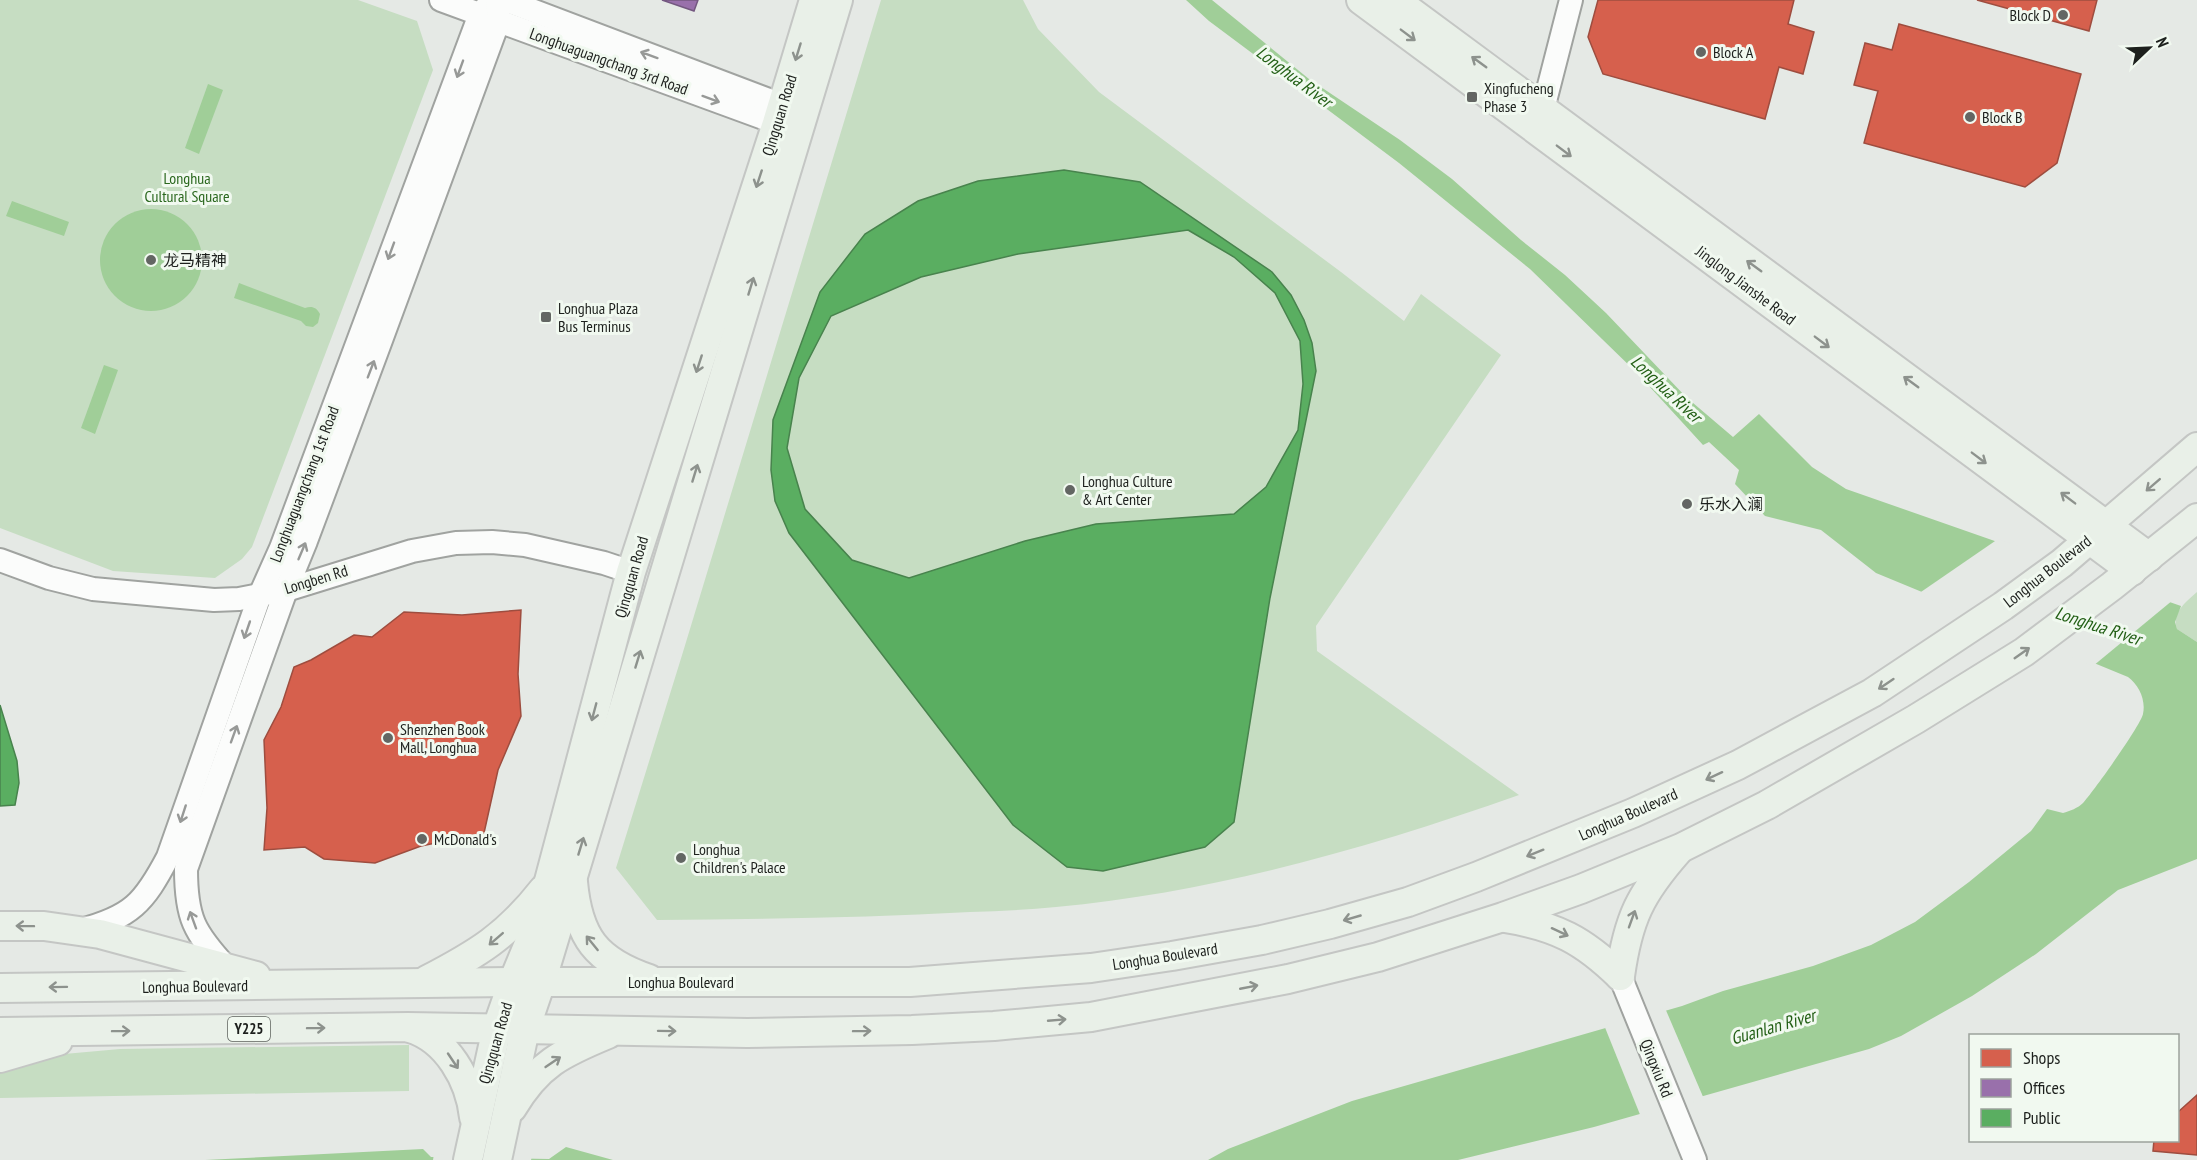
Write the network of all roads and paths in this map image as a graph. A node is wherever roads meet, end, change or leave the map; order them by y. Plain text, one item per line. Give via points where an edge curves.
1 (441, 0) edge
2 (814, 0) edge
3 (838, 0) edge
4 (1360, 0) edge
5 (1395, 0) edge
6 (1571, 0) edge
7 (495, 7) edge
8 (1543, 110) junction
9 (780, 114) junction
10 (2197, 447) edge
11 (2197, 518) edge
12 (2097, 532) junction
13 (0, 560) edge
14 (2131, 571) junction
15 (631, 572) junction
16 (286, 590) junction
17 (260, 595) junction
18 (1681, 848) junction
19 (561, 878) junction
20 (1503, 917) junction
21 (0, 926) edge
22 (76, 931) junction
23 (226, 967) junction
24 (1620, 976) junction
25 (513, 982) junction
26 (541, 982) junction
27 (659, 982) junction
28 (421, 983) junction
29 (285, 985) junction
30 (0, 988) edge
31 (408, 1027) junction
32 (511, 1028) junction
33 (620, 1030) junction
34 (92, 1031) junction
35 (0, 1032) edge
36 (0, 1058) edge
37 (475, 1122) junction
38 (503, 1123) junction
39 (1694, 1158) edge
40 (468, 1160) edge
41 (497, 1160) edge

1 - 7 street, Longhuaguangchang 3rd Road
2 -> 9 main road, Qingquan Road
19 -> 3 main road, Qingquan Road
4 -> 12 main road, Jinglong Jianshe Road
8 -> 5 main road, Jinglong Jianshe Road
6 - 8 street
7 - 9 street, Longhuaguangchang 3rd Road
16 -> 7 street, Longhuaguangchang 1st Road via 376,354
7 -> 17 street, Longhuaguangchang 1st Road
12 -> 8 main road, Jinglong Jianshe Road
9 -> 15 main road, Qingquan Road
10 -> 12 main road, Longhua Boulevard
11 - 14 main road
12 - 14 main road, Jinglong Jianshe Road
12 -> 27 main road, Longhua Boulevard via 2003,606 1852,704 1738,765 1633,813 1408,902 1262,940 1091,968 909,982
13 - 17 street, Longben Rd via 72,584 112,592 214,600
18 -> 14 main road via 1767,805 1973,685 2024,652
15 - 16 street, Longben Rd via 525,545 456,543 412,551
15 -> 19 main road, Qingquan Road
16 - 17 street, Longben Rd
23 -> 16 street, Longhuaguangchang 1st Road via 204,943 192,922 186,896 186,869
17 -> 22 street, Longhuaguangchang 1st Road via 177,833 154,883 142,901 123,915
18 - 20 main road
24 -> 18 main road via 1630,922 1639,903
19 - 25 main road, Qingquan Road
19 - 26 main road, Qingquan Road
27 -> 19 main road via 610,961 590,943
19 -> 28 main road via 486,948
20 -> 24 main road via 1564,933 1595,953
33 -> 20 main road via 912,1030 1091,1017 1288,979 1378,957
22 -> 21 main road
22 - 23 main road
23 - 29 main road
24 - 39 street, Qingxiu Rd
25 - 26 main road, Longhua Boulevard
25 - 28 main road, Longhua Boulevard
25 - 32 main road, Qingquan Road
26 - 27 main road, Longhua Boulevard
26 - 32 main road, Qingquan Road
28 - 29 main road, Longhua Boulevard
29 -> 30 main road, Longhua Boulevard
31 - 32 main road, Y225
34 -> 31 main road, Y225
31 -> 37 main road via 424,1032 454,1061
32 - 33 main road
32 - 37 main road, Qingquan Road
32 - 38 main road, Qingquan Road
38 -> 33 main road via 525,1087 547,1065 567,1052
34 - 35 main road, Y225
34 - 36 main road
37 - 40 main road, Qingquan Road
38 - 41 main road, Qingquan Road

